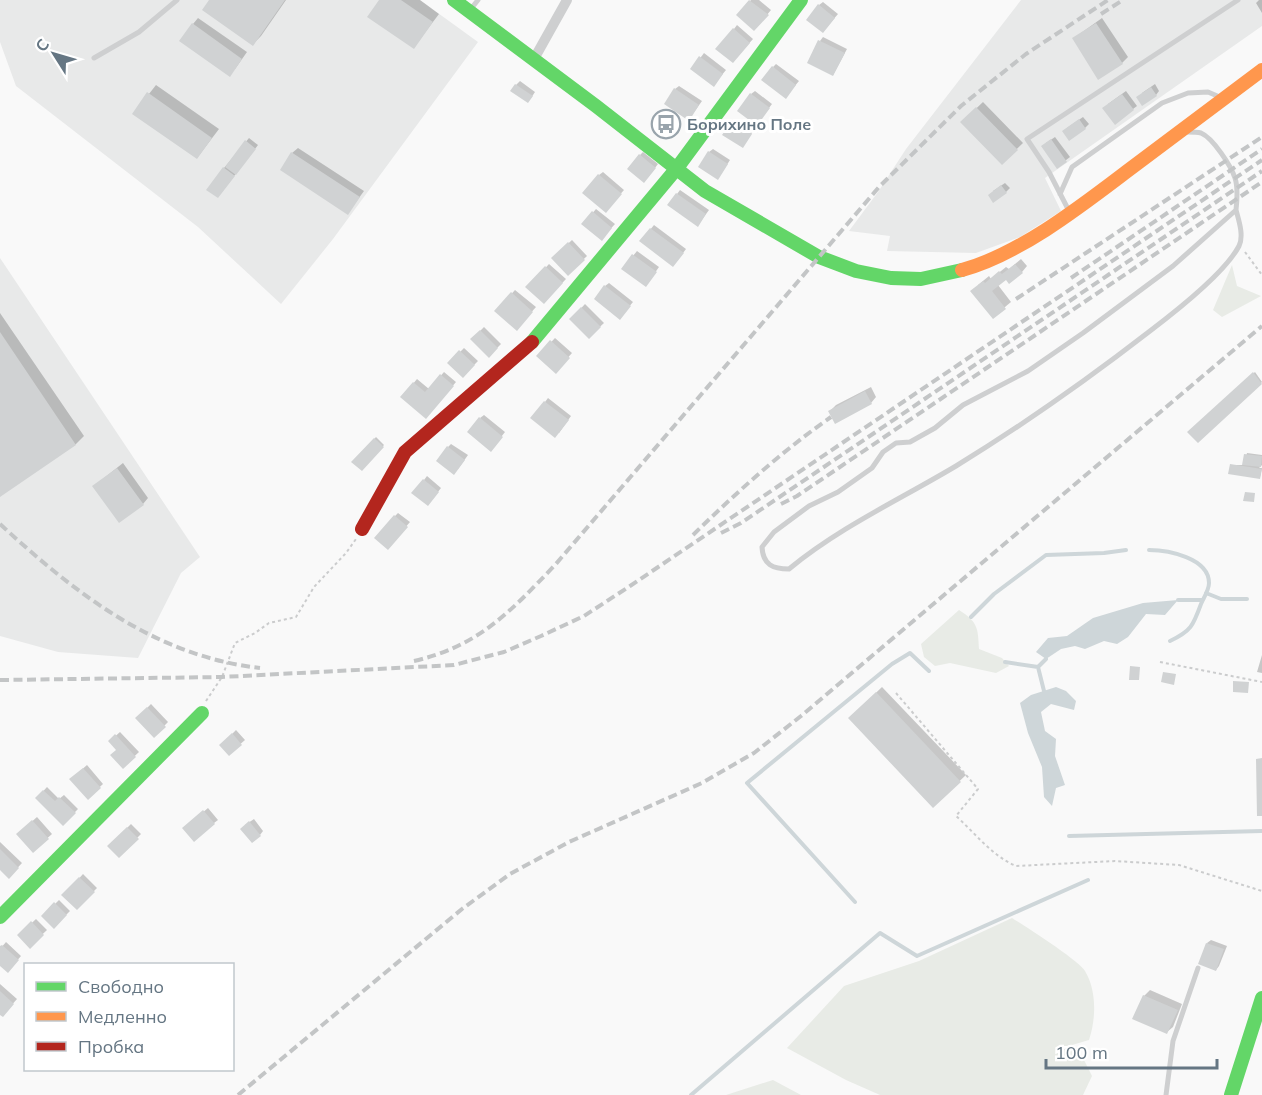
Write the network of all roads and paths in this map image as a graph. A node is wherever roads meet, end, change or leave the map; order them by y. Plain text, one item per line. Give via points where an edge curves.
1 (177, 0) edge
2 (454, 0) edge
3 (567, 0) edge
4 (801, 0) edge
5 (1238, 0) edge
6 (473, 6) edge
7 (94, 58) dead end
8 (534, 59) junction
9 (1262, 70) edge
10 (1223, 99) junction
11 (1180, 131) junction
12 (677, 168) junction
13 (1060, 194) junction
14 (1236, 210) junction
15 (1070, 213) junction
16 (1240, 245) junction
17 (1262, 275) edge
18 (362, 529) joint
19 (1160, 662) dead end
20 (1262, 682) edge
21 (896, 693) dead end
22 (202, 713) joint
23 (1262, 891) edge
24 (0, 916) edge
25 (1198, 968) dead end
26 (1262, 998) edge
27 (1166, 1095) edge
28 (1231, 1095) edge

1 - 7 lane via 139,32
2 - 6 street
3 - 8 street
4 - 12 street
5 - 13 lane via 1026,139
6 - 8 street
8 - 12 street
9 - 10 street
10 - 11 street
10 - 13 lane via 1208,92 1188,93 1162,103 1072,167
11 - 14 lane via 1202,134 1215,146 1235,178
11 - 15 street
12 - 15 street via 758,224 819,256 856,271 891,278 928,278 981,264 1010,251
12 - 18 street via 538,336 405,452
13 - 15 lane
14 - 16 lane
14 - 16 lane via 1173,266 1047,359 963,405 910,442 896,443 883,452 872,468 774,532 762,547 767,564 789,569 856,522 995,442 1180,308
16 - 17 path
18 - 22 path via 314,587 296,617 269,622 235,643
19 - 20 path
21 - 23 path via 978,789 956,816 1005,861 1016,866 1114,861 1179,865
22 - 24 street
25 - 27 lane via 1173,1041
26 - 28 street

